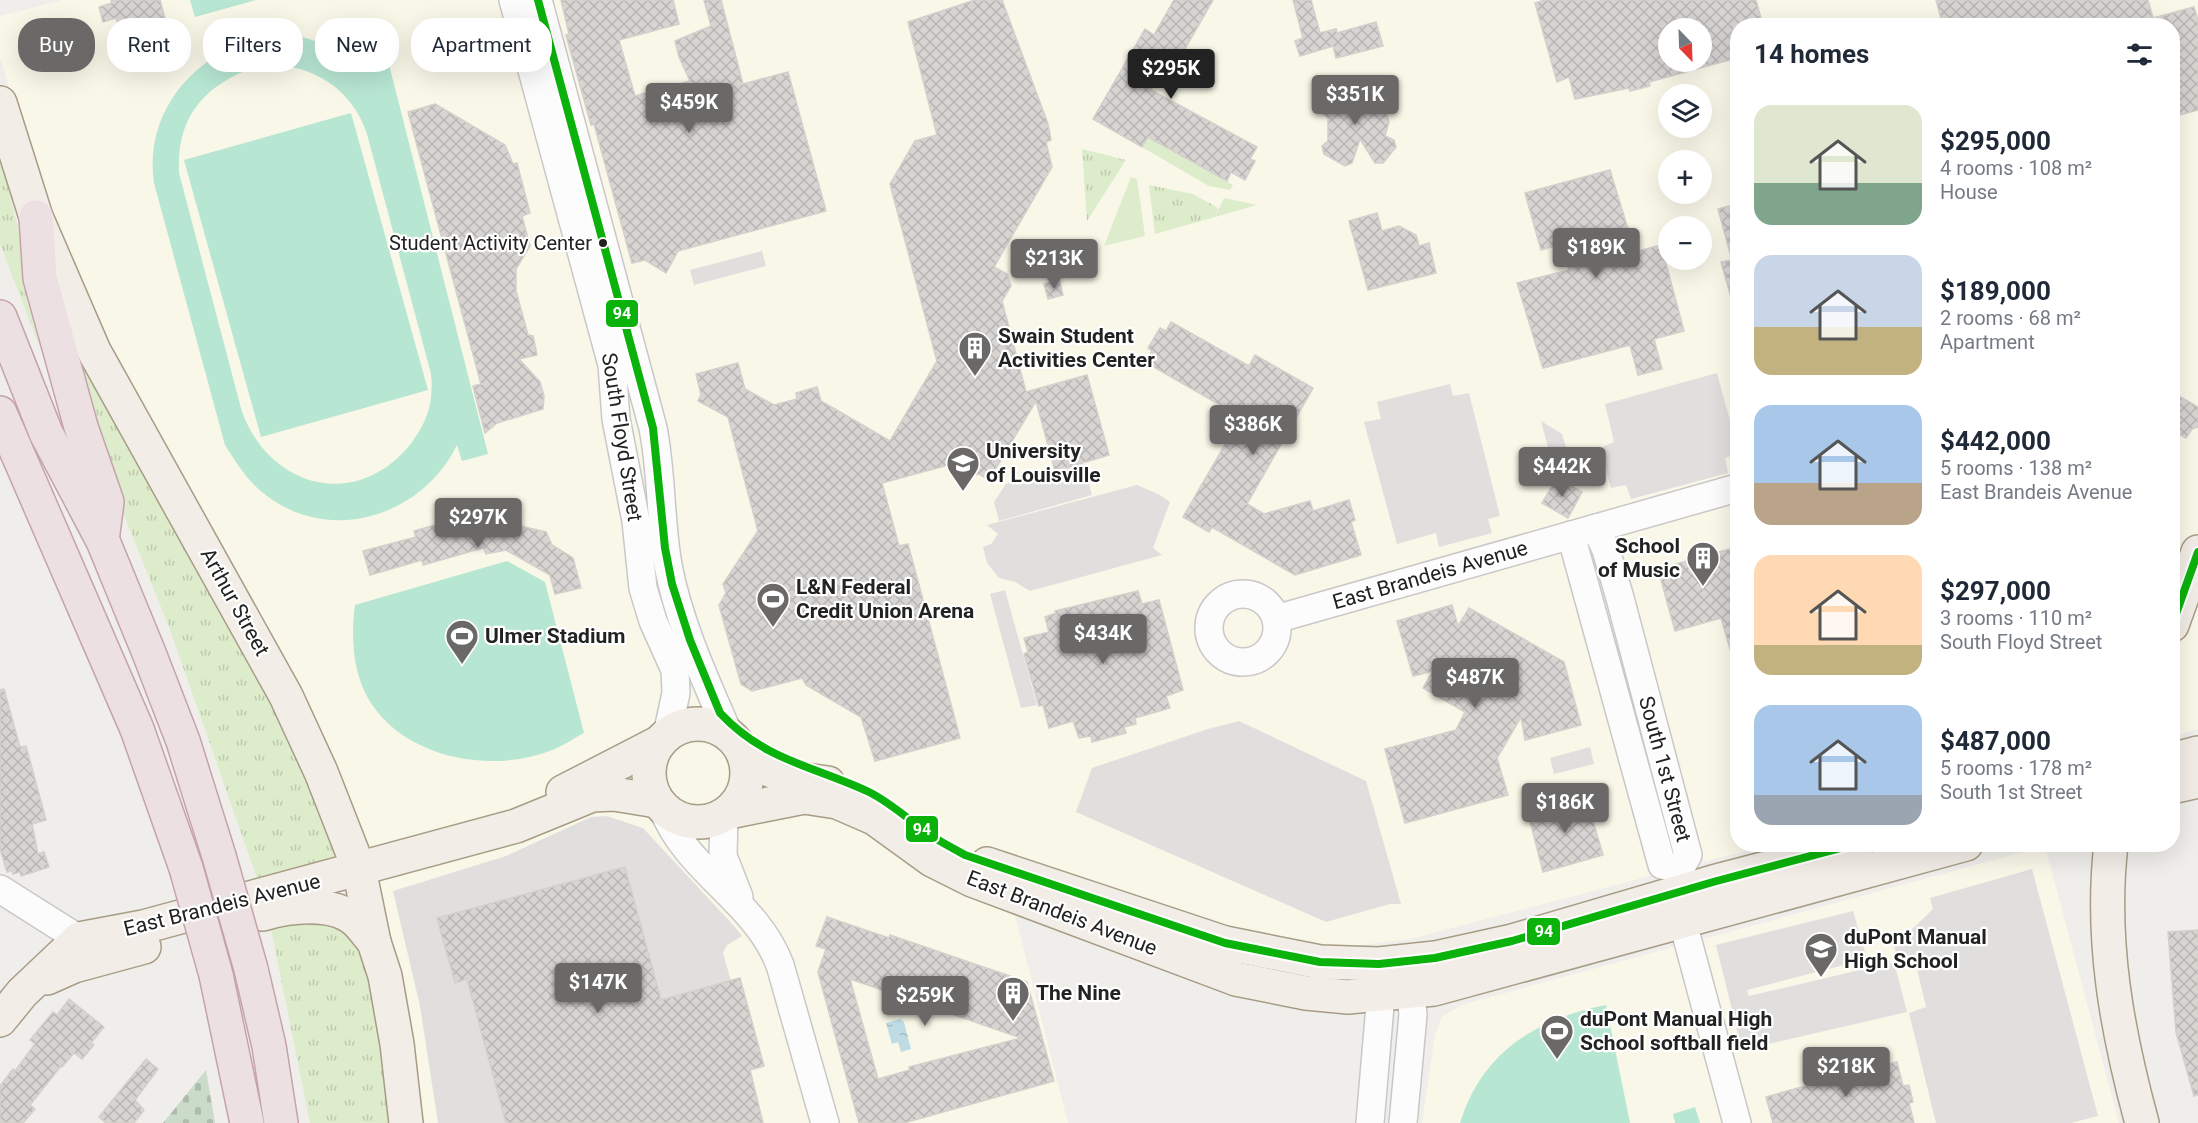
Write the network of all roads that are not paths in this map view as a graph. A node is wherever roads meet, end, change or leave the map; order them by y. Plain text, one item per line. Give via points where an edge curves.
1 (513, 0) edge
2 (538, 0) edge
3 (0, 103) edge
4 (36, 217) junction
5 (0, 317) edge
6 (0, 412) edge
7 (1730, 490) edge
8 (1584, 531) junction
9 (103, 541) junction
10 (2198, 552) edge
11 (2180, 603) edge
12 (1276, 618) dead end
13 (731, 734) junction
14 (664, 738) junction
15 (2198, 753) edge
16 (2180, 758) edge
17 (2198, 780) edge
18 (849, 785) junction
19 (2180, 786) edge
20 (660, 804) junction
21 (727, 813) junction
22 (473, 836) junction
23 (1833, 852) edge
24 (1926, 852) edge
25 (2111, 852) edge
26 (359, 869) junction
27 (0, 889) edge
28 (1686, 900) junction
29 (743, 907) junction
30 (79, 939) junction
31 (374, 942) junction
32 (1395, 978) junction
33 (21, 993) junction
34 (0, 1020) edge
35 (247, 1123) edge
36 (281, 1123) edge
37 (406, 1123) edge
38 (825, 1123) edge
39 (1370, 1123) edge
40 (1403, 1123) edge
41 (1737, 1123) edge
42 (2142, 1123) edge

1 - 14 street, South Floyd Street via 610,356 643,588 675,670 676,693
2 - 13 street, South Floyd Street via 653,428 674,591
3 - 4 main road, Arthur Street
4 - 9 highway via 40,278 106,502
4 - 26 main road, Arthur Street via 94,351 286,696
5 - 9 highway via 46,433
6 - 35 highway, bridge via 137,729 186,868 216,975
7 - 8 street, East Brandeis Avenue
8 - 12 street, East Brandeis Avenue
8 - 28 street, South 1st Street via 1662,865
9 - 36 highway, bridge via 179,730 219,856 269,1046
10 - 11 main road
13 - 14 main road via 698,724 677,729
13 - 18 main road, East Brandeis Avenue via 756,764 783,777
13 - 18 main road via 733,727 782,759
13 - 21 main road via 747,778 741,796
14 - 20 main road via 651,757 649,775
14 - 22 main road, East Brandeis Avenue
15 - 16 main road
17 - 19 main road
18 - 32 main road, East Brandeis Avenue via 881,799 946,845 985,863 1244,948
20 - 21 main road via 674,816 695,823
20 - 22 main road, East Brandeis Avenue via 614,794 592,795 516,826
20 - 29 street via 682,844
21 - 29 street via 723,856
21 - 32 main road, East Brandeis Avenue via 804,797 837,802 874,818 932,860 972,880 1236,979 1348,997
22 - 26 main road, East Brandeis Avenue
23 - 28 main road
24 - 28 main road
25 - 42 main road via 2108,946 2116,1015
26 - 30 main road, East Brandeis Avenue via 143,927
26 - 31 main road, Arthur Street
27 - 30 street
28 - 32 main road via 1435,958
28 - 41 street
29 - 38 street via 776,955
30 - 33 main road
31 - 33 main road via 355,919 331,909 269,912 74,966
31 - 37 main road, Arthur Street via 385,976
32 - 39 street
32 - 40 street via 1413,1015
33 - 34 main road

